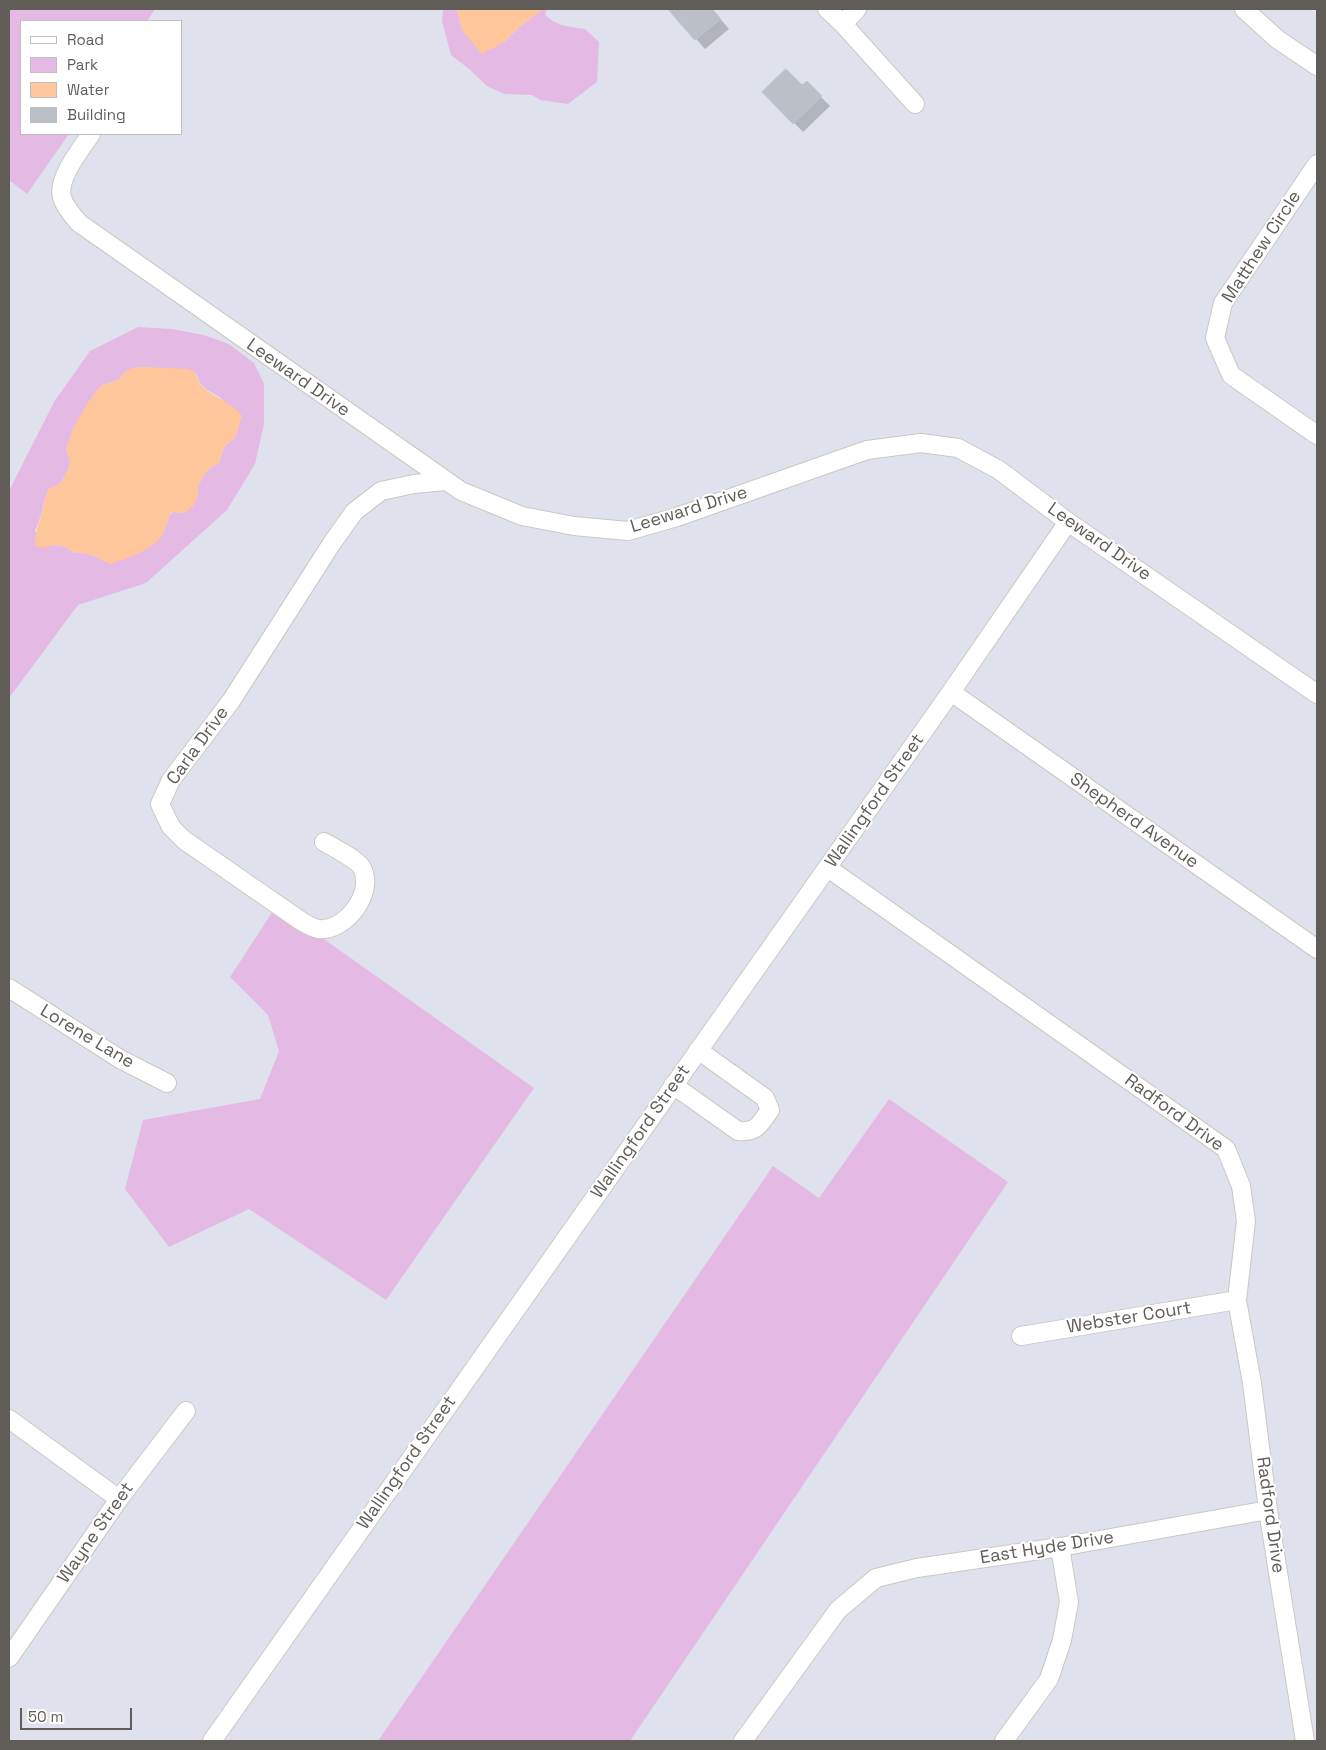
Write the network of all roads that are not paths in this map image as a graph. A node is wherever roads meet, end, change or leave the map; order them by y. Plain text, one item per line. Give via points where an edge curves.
1 (827, 9) edge
2 (857, 9) edge
3 (1244, 9) edge
4 (843, 24) junction
5 (1317, 66) edge
6 (915, 104) dead end
7 (90, 135) edge
8 (1317, 164) edge
9 (1317, 435) edge
10 (445, 481) junction
11 (1068, 522) junction
12 (952, 692) junction
13 (1317, 694) edge
14 (324, 842) dead end
15 (828, 868) junction
16 (1317, 950) edge
17 (9, 988) edge
18 (698, 1050) junction
19 (167, 1084) dead end
20 (673, 1085) junction
21 (1237, 1300) junction
22 (1021, 1336) dead end
23 (186, 1410) dead end
24 (9, 1419) edge
25 (119, 1499) junction
26 (1268, 1510) junction
27 (1060, 1547) junction
28 (9, 1658) edge
29 (212, 1741) edge
30 (743, 1741) edge
31 (1004, 1741) edge
32 (1305, 1741) edge

1 - 4 street
2 - 4 street
3 - 5 street via 1277,39
4 - 6 street
7 - 10 street, Leeward Drive via 62,184 62,197 79,223
8 - 9 street, Matthew Circle via 1223,302 1215,338 1231,376
10 - 11 street, Leeward Drive via 522,516 574,526 628,531 867,450 921,443 958,448 999,470
10 - 14 street, Carla Drive via 381,491 354,512 231,701 171,780 160,804 171,827 184,840 301,921 318,929 334,927 355,911 367,880 361,865
11 - 12 street, Wallingford Street
11 - 13 street, Leeward Drive
12 - 15 street, Wallingford Street
12 - 16 street, Shepherd Avenue
15 - 18 street, Wallingford Street
15 - 21 street, Radford Drive via 1226,1149 1241,1186 1246,1221
17 - 19 street, Lorene Lane via 120,1059
18 - 20 street, Wallingford Street
18 - 20 street via 765,1098 770,1110 759,1126 749,1132 738,1131
20 - 29 street, Wallingford Street
21 - 22 street, Webster Court
21 - 26 street, Radford Drive via 1252,1384
23 - 25 street, Wayne Street
24 - 25 street
25 - 28 street, Wayne Street
26 - 27 street, East Hyde Drive
26 - 32 street, Radford Drive
27 - 30 street, East Hyde Drive via 917,1568 876,1578 838,1610
27 - 31 street via 1069,1602 1062,1640 1049,1679

